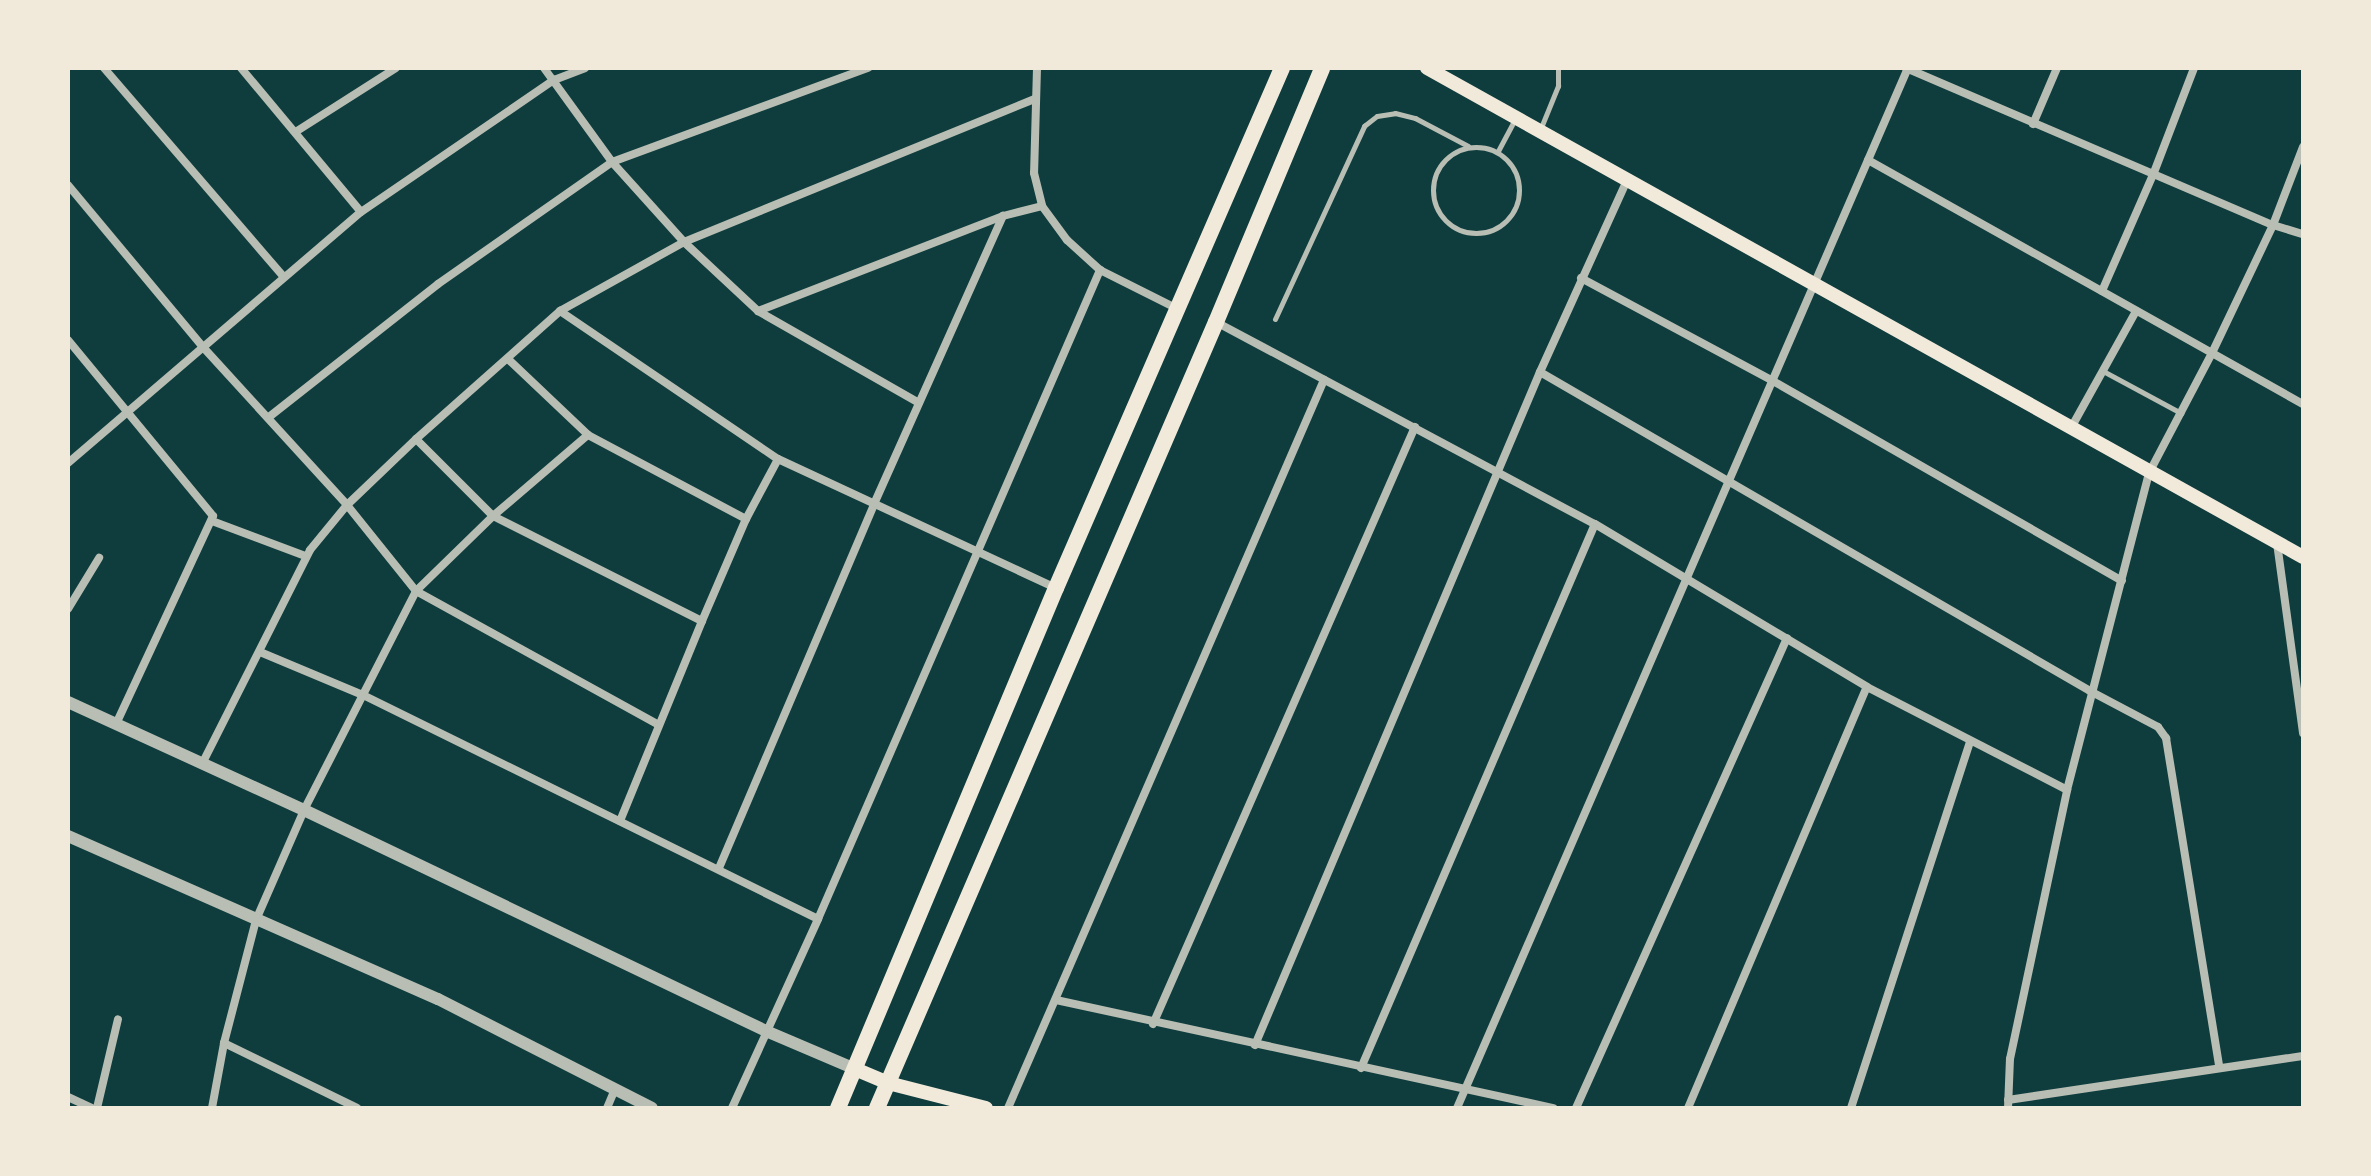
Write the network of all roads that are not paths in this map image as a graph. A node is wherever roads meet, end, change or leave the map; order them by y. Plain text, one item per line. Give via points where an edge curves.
1 (104, 68) edge
2 (241, 68) edge
3 (396, 68) edge
4 (544, 68) edge
5 (585, 68) edge
6 (868, 68) edge
7 (1037, 68) edge
8 (1282, 68) edge
9 (1322, 68) edge
10 (1427, 68) edge
11 (1558, 68) edge
12 (1907, 68) edge
13 (2057, 68) edge
14 (2194, 68) edge
15 (554, 80) junction
16 (1034, 99) junction
17 (1515, 118) junction
18 (2033, 124) junction
19 (297, 131) junction
20 (1539, 131) junction
21 (1468, 146) junction
22 (2303, 147) edge
23 (1498, 151) junction
24 (1868, 160) junction
25 (612, 162) junction
26 (2153, 175) junction
27 (1627, 180) junction
28 (68, 185) edge
29 (1042, 206) junction
30 (361, 212) junction
31 (1003, 216) junction
32 (2273, 225) junction
33 (2303, 234) edge
34 (684, 242) junction
35 (1100, 270) junction
36 (283, 276) junction
37 (1581, 278) junction
38 (1814, 286) junction
39 (2102, 291) junction
40 (1179, 309) junction
41 (560, 311) junction
42 (758, 311) junction
43 (2136, 311) junction
44 (1275, 319) dead end
45 (1216, 322) junction
46 (68, 340) edge
47 (202, 346) junction
48 (2212, 353) junction
49 (508, 359) junction
50 (2103, 371) junction
51 (1540, 372) junction
52 (1324, 380) junction
53 (1773, 381) junction
54 (919, 403) junction
55 (2303, 404) edge
56 (129, 412) junction
57 (2181, 413) junction
58 (269, 417) junction
59 (1415, 427) junction
60 (2071, 429) junction
61 (588, 435) junction
62 (416, 439) junction
63 (778, 459) junction
64 (68, 463) edge
65 (1499, 472) junction
66 (2149, 473) junction
67 (1728, 481) junction
68 (874, 504) junction
69 (347, 505) junction
70 (493, 516) junction
71 (746, 519) junction
72 (212, 521) junction
73 (1595, 524) junction
74 (2277, 542) junction
75 (976, 549) junction
76 (305, 556) junction
77 (2303, 557) edge
78 (99, 558) dead end
79 (1686, 578) junction
80 (2122, 581) junction
81 (1056, 588) junction
82 (416, 591) junction
83 (68, 609) edge
84 (702, 621) junction
85 (1787, 638) junction
86 (260, 652) junction
87 (1867, 687) junction
88 (2090, 691) junction
89 (363, 695) junction
90 (68, 702) edge
91 (116, 724) junction
92 (659, 725) junction
93 (2303, 733) edge
94 (1970, 741) junction
95 (203, 762) junction
96 (2067, 790) junction
97 (304, 810) junction
98 (620, 821) junction
99 (68, 836) edge
100 (719, 868) junction
101 (818, 919) junction
102 (256, 920) junction
103 (1056, 1000) junction
104 (118, 1019) dead end
105 (1153, 1024) junction
106 (766, 1031) junction
107 (224, 1043) junction
108 (1255, 1045) junction
109 (2303, 1056) edge
110 (2219, 1067) junction
111 (1361, 1068) junction
112 (855, 1069) junction
113 (888, 1083) junction
114 (615, 1089) junction
115 (1464, 1089) junction
116 (68, 1097) edge
117 (2008, 1104) edge
118 (95, 1108) edge
119 (212, 1108) edge
120 (357, 1108) edge
121 (607, 1108) edge
122 (652, 1108) edge
123 (732, 1108) edge
124 (838, 1108) edge
125 (877, 1108) edge
126 (986, 1108) edge
127 (1008, 1108) edge
128 (1457, 1108) edge
129 (1553, 1108) edge
130 (1576, 1108) edge
131 (1688, 1108) edge
132 (1851, 1108) edge

1 - 36 street
2 - 19 street
3 - 19 street
4 - 15 street
5 - 15 street
6 - 25 street
7 - 16 street
8 - 40 main road
9 - 45 main road
10 - 17 main road
11 - 20 lane via 1558,86
12 - 18 street
12 - 24 street
13 - 18 street
14 - 26 street
15 - 25 street
15 - 30 street
16 - 29 street via 1034,173
16 - 34 street
17 - 20 main road
17 - 23 lane
18 - 26 street
19 - 30 street
20 - 27 main road
21 - 23 lane
21 - 23 lane via 1441,161 1431,190 1441,219 1468,234 1498,229 1517,205 1518,175
21 - 44 lane via 1395,113 1377,116 1364,126
22 - 32 street
24 - 38 street
24 - 39 street
25 - 34 street
25 - 58 street via 438,284
26 - 32 street
26 - 39 street
27 - 37 street
27 - 38 main road
28 - 47 street
29 - 31 street
29 - 35 street via 1067,240
30 - 36 street
31 - 42 street
31 - 54 street
32 - 33 street
32 - 48 street
34 - 41 street
34 - 42 street
35 - 40 street
35 - 75 street
36 - 47 street
37 - 51 street
37 - 53 street
38 - 53 street
38 - 60 main road
39 - 43 street
40 - 81 main road
41 - 49 street
41 - 63 street
42 - 54 street
43 - 48 street
43 - 50 street
45 - 52 street
45 - 113 main road
46 - 56 street
47 - 56 street
47 - 58 street
48 - 55 street
48 - 57 street
49 - 61 street
49 - 62 street
50 - 57 lane
50 - 60 street
51 - 65 street
51 - 67 street
52 - 59 street
52 - 103 street
53 - 67 street
53 - 80 street
54 - 68 street
56 - 64 street
56 - 72 street via 210,510
57 - 66 street
58 - 69 street
59 - 65 street
59 - 105 street
60 - 66 main road
61 - 70 street
61 - 71 street
62 - 69 street
62 - 70 street
63 - 68 street
63 - 71 street
65 - 73 street
65 - 108 street
66 - 74 main road
66 - 80 street
67 - 79 street
67 - 88 street
68 - 75 street
68 - 100 street
69 - 76 street
69 - 82 street
70 - 82 street
70 - 84 street
71 - 84 street
72 - 76 street
72 - 91 street
73 - 79 street
73 - 111 street
74 - 77 main road
74 - 93 street
75 - 81 street
75 - 101 street
76 - 86 street
78 - 83 street
79 - 85 street
79 - 115 street
80 - 88 street
81 - 112 main road
82 - 89 street
82 - 92 street
84 - 92 street
85 - 87 street
85 - 130 street
86 - 89 street
86 - 95 street
87 - 94 street
87 - 131 street
88 - 96 street
88 - 110 street via 2158,727 2166,738
89 - 97 street
89 - 98 street
90 - 91 street
91 - 95 street
92 - 98 street
94 - 96 street
94 - 132 street
95 - 97 street
96 - 117 street via 2010,1059
97 - 102 street
97 - 106 street
98 - 100 street
99 - 102 street
100 - 101 street
101 - 106 street
102 - 107 street
102 - 114 street via 438,999
103 - 105 street
103 - 127 street
104 - 118 street
105 - 108 street
106 - 112 street
106 - 123 street
107 - 119 street
107 - 120 street
108 - 111 street
109 - 110 street
110 - 117 street
111 - 115 street
112 - 113 main road
112 - 124 main road
113 - 125 main road
113 - 126 main road
114 - 121 street
114 - 122 street
115 - 128 street
115 - 129 street
116 - 118 street

